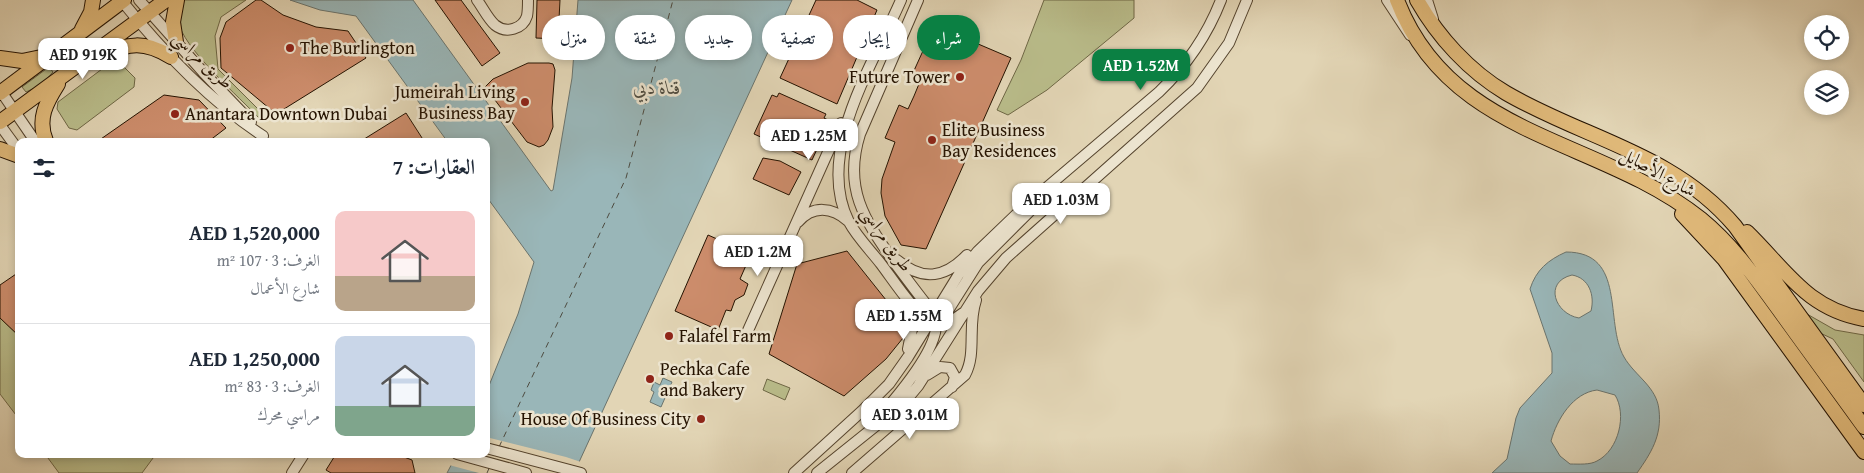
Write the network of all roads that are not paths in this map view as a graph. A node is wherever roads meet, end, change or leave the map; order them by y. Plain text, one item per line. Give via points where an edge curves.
1 (94, 0) edge
2 (122, 0) edge
3 (140, 0) edge
4 (166, 0) edge
5 (177, 0) edge
6 (477, 0) edge
7 (528, 0) edge
8 (901, 0) edge
9 (918, 0) edge
10 (1221, 0) edge
11 (1247, 0) edge
12 (1387, 0) edge
13 (1397, 0) edge
14 (1417, 0) edge
15 (1427, 0) edge
16 (150, 12) junction
17 (894, 15) edge
18 (138, 21) junction
19 (1440, 33) junction
20 (78, 35) junction
21 (176, 42) junction
22 (1422, 49) junction
23 (52, 55) junction
24 (171, 57) junction
25 (0, 58) edge
26 (88, 58) junction
27 (874, 60) edge
28 (60, 79) junction
29 (0, 92) edge
30 (852, 108) junction
31 (14, 112) junction
32 (0, 124) edge
33 (33, 138) edge
34 (45, 138) edge
35 (265, 138) edge
36 (265, 138) edge
37 (15, 145) edge
38 (0, 149) edge
39 (15, 154) edge
40 (1058, 178) junction
41 (1655, 188) junction
42 (1025, 206) junction
43 (1725, 214) junction
44 (850, 223) junction
45 (792, 228) junction
46 (888, 253) junction
47 (985, 281) junction
48 (903, 293) junction
49 (965, 312) junction
50 (1864, 319) edge
51 (934, 321) junction
52 (954, 328) junction
53 (746, 335) dead end
54 (898, 372) junction
55 (924, 377) junction
56 (951, 388) junction
57 (1864, 406) edge
58 (1864, 427) edge
59 (858, 438) junction
60 (490, 449) edge
61 (1864, 452) edge
62 (303, 458) edge
63 (472, 458) edge
64 (292, 473) edge
65 (526, 473) edge
66 (581, 473) edge
67 (794, 473) edge
68 (817, 473) edge
69 (852, 473) edge

1 - 20 main road
2 - 18 street, طريق مراسي
2 - 20 main road
3 - 16 street, طريق مراسي
4 - 16 main road
5 - 21 main road via 173,22
6 - 7 street via 495,25 507,30 523,23
8 - 17 street, طريق مراسي
9 - 46 street, طريق مراسي via 860,134 855,155 854,187 860,207
10 - 40 street via 1204,36 1174,77
11 - 47 street via 1229,43 1197,88 1028,237
12 - 22 street
13 - 22 main road, شارع الأصايل
14 - 19 main road, شارع الأصايل
15 - 19 street
16 - 18 main road
16 - 21 street, طريق مراسي
18 - 24 street, طريق مراسي
18 - 26 main road
19 - 43 main road, شارع الأصايل via 1470,66 1500,89 1657,163 1687,182
20 - 23 main road
21 - 35 street, طريق مراسي
22 - 41 main road, شارع الأصايل via 1447,77 1492,112
23 - 25 main road via 22,61
23 - 29 main road
24 - 26 main road via 138,44
24 - 36 street, طريق مراسي
26 - 28 main road
27 - 30 street, طريق مراسي
28 - 31 main road
28 - 34 main road via 43,111
29 - 31 street
30 - 44 street, طريق مراسي via 842,137 838,167 841,197
30 - 45 street via 834,137
31 - 32 main road
31 - 33 street
32 - 37 street
38 - 39 main road
40 - 42 street
40 - 49 street via 1033,210 984,255 947,312 953,320
41 - 58 main road, شارع الأصايل via 1703,220 1743,261
41 - 61 main road via 1716,248
42 - 46 street via 944,272 913,271
42 - 51 street via 971,258
43 - 50 main road via 1755,240 1810,298 1842,314
43 - 57 main road, شارع الأصايل
44 - 45 street via 836,212 820,209 806,214
44 - 48 street, طريق مراسي
45 - 53 street
46 - 51 street, طريق مراسي
47 - 49 street
47 - 56 street via 973,312 970,363 965,375
48 - 51 street, طريق مراسي
48 - 54 street via 911,311 913,331
49 - 52 street
51 - 52 street
51 - 54 street
51 - 59 street via 922,360 882,414
52 - 55 street
54 - 67 street via 862,411
55 - 56 street via 940,366 947,366 955,374
55 - 59 street via 895,412
56 - 69 street
59 - 68 street
60 - 66 street
62 - 64 street
63 - 65 street

